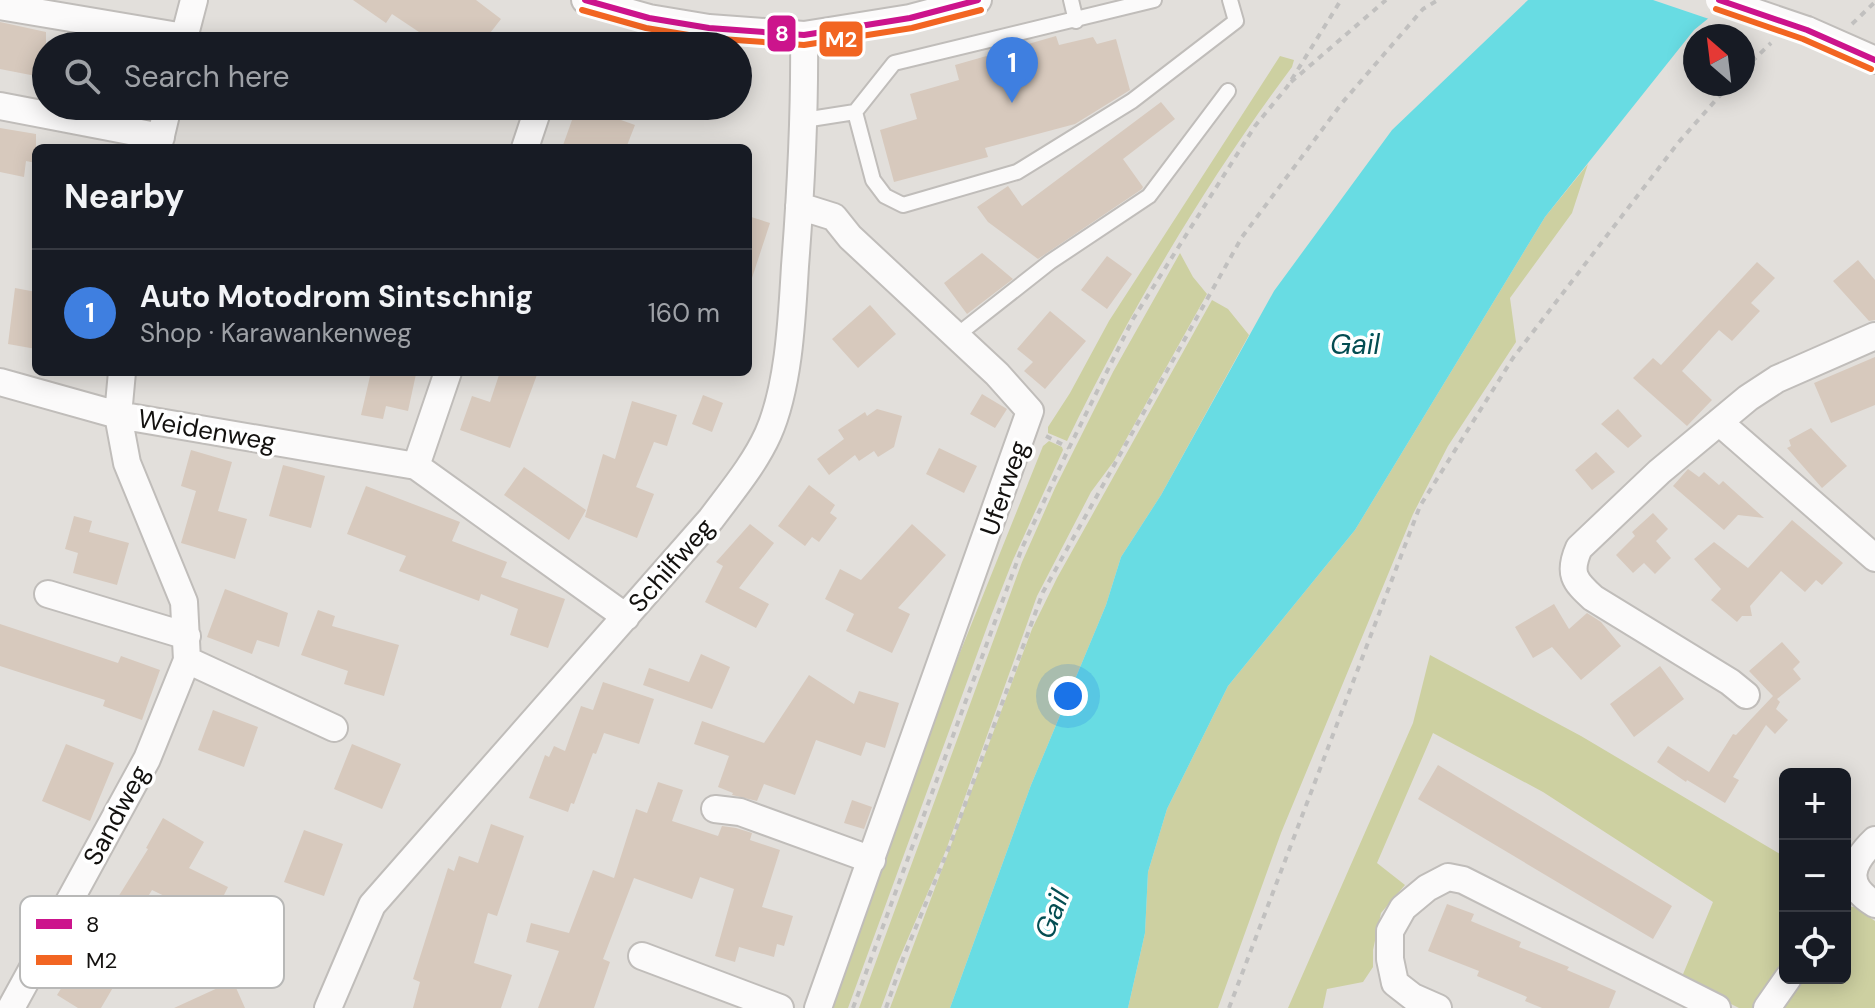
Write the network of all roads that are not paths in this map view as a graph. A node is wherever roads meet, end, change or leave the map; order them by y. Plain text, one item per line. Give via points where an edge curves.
1 (194, 0) edge
2 (585, 0) edge
3 (978, 0) edge
4 (1071, 0) edge
5 (1154, 0) edge
6 (1230, 0) edge
7 (1719, 0) edge
8 (0, 6) edge
9 (1076, 21) junction
10 (132, 32) edge
11 (186, 32) edge
12 (804, 35) junction
13 (1875, 60) edge
14 (1228, 91) dead end
15 (0, 106) edge
16 (855, 112) junction
17 (32, 113) edge
18 (62, 120) edge
19 (165, 120) edge
20 (534, 120) edge
21 (804, 120) junction
22 (160, 142) edge
23 (526, 144) edge
24 (799, 206) junction
25 (956, 336) junction
26 (1875, 336) edge
27 (122, 376) edge
28 (447, 376) edge
29 (0, 382) edge
30 (118, 415) junction
31 (1719, 422) junction
32 (416, 466) junction
33 (1875, 558) edge
34 (48, 594) dead end
35 (626, 617) junction
36 (187, 648) junction
37 (1746, 695) dead end
38 (334, 728) dead end
39 (715, 809) dead end
40 (1875, 840) edge
41 (872, 860) junction
42 (1859, 893) edge
43 (72, 896) edge
44 (642, 956) dead end
45 (1784, 984) edge
46 (22, 988) edge
47 (11, 1008) edge
48 (328, 1008) edge
49 (780, 1008) edge
50 (818, 1008) edge
51 (1438, 1008) edge
52 (1717, 1008) edge
53 (1767, 1008) edge

1 - 11 street
2 - 12 street via 709,28
3 - 12 street via 910,18
4 - 9 lane
5 - 9 lane
6 - 16 lane via 1236,21 1132,101 1017,172 903,205 885,196 873,180
7 - 13 street, bridge
8 - 10 street
9 - 16 lane via 894,63
12 - 21 street, Schilfweg
14 - 25 lane via 1149,196 1050,262
15 - 17 street
16 - 21 lane
18 - 22 street
19 - 22 street
20 - 23 street
21 - 24 street, Schilfweg
24 - 25 street, Uferweg via 834,217
24 - 35 street, Schilfweg via 791,330 769,432 711,519
25 - 41 street, Uferweg via 1030,411
26 - 31 street via 1777,379
27 - 30 street, Sandweg
28 - 32 street
29 - 30 street, Weidenweg
30 - 32 street, Weidenweg
30 - 36 street, Sandweg via 127,463 184,602
31 - 33 street
31 - 37 street via 1579,548 1572,565 1577,584 1593,598
32 - 35 street, Weidenweg
34 - 36 street
35 - 48 street, Schilfweg via 372,905
36 - 38 street
36 - 43 street, Sandweg via 147,759
39 - 41 street via 740,812
40 - 42 street via 1858,856 1852,871
41 - 50 street, Uferweg
44 - 49 street
45 - 53 street
46 - 47 street, Sandweg
51 - 52 street via 1395,983 1390,931 1403,908 1448,877

